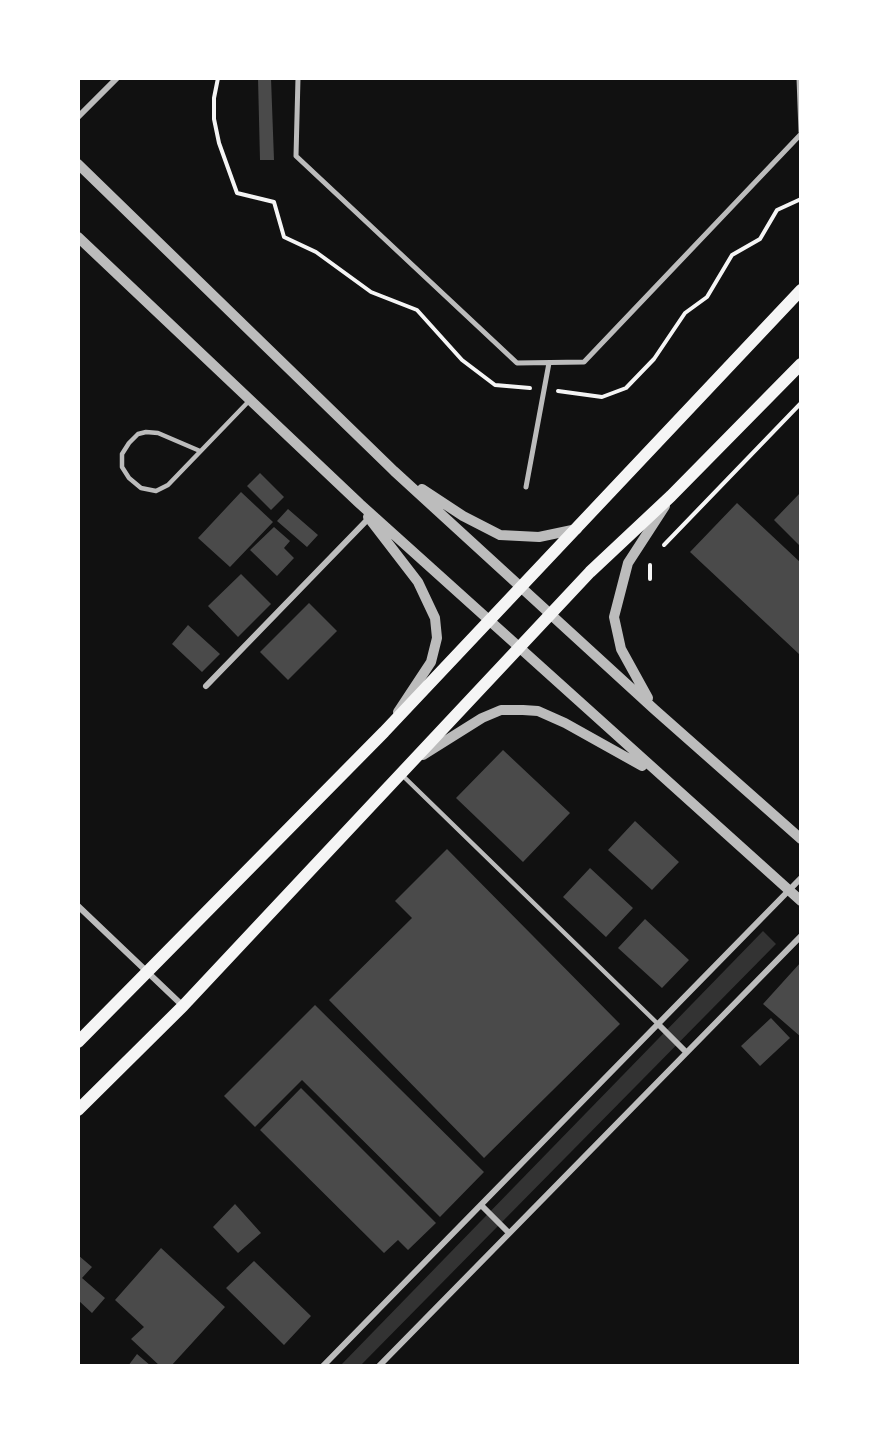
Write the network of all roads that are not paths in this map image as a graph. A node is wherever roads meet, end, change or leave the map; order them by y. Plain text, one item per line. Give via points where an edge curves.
1 (117, 78) edge
2 (298, 78) edge
3 (799, 78) edge
4 (78, 117) edge
5 (801, 133) edge
6 (78, 164) edge
7 (78, 237) edge
8 (801, 290) edge
9 (549, 363) junction
10 (801, 364) edge
11 (249, 400) junction
12 (200, 451) junction
13 (394, 471) junction
14 (526, 487) dead end
15 (671, 496) junction
16 (360, 504) junction
17 (369, 518) junction
18 (576, 529) junction
19 (521, 587) junction
20 (551, 614) junction
21 (489, 621) junction
22 (519, 649) junction
23 (206, 686) dead end
24 (654, 709) junction
25 (384, 732) junction
26 (415, 761) junction
27 (402, 775) junction
28 (661, 777) junction
29 (801, 839) edge
30 (801, 878) edge
31 (789, 889) junction
32 (801, 901) edge
33 (78, 906) edge
34 (801, 936) edge
35 (147, 972) junction
36 (183, 1006) junction
37 (658, 1024) junction
38 (78, 1042) edge
39 (686, 1052) junction
40 (78, 1110) edge
41 (482, 1206) junction
42 (509, 1233) junction
43 (323, 1366) edge
44 (379, 1366) edge

1 - 4 street
2 - 9 street via 296,156 516,363
3 - 5 street
5 - 9 street via 584,362
6 - 13 street
7 - 11 street
8 - 18 main road
9 - 14 street
10 - 15 main road
11 - 12 lane
11 - 16 street
12 - 12 lane via 168,485 156,491 141,488 122,467 122,454 129,442 146,432 158,433
13 - 18 street via 463,516 500,534 539,537
13 - 19 street
15 - 20 main road
15 - 24 street via 628,563 614,617 621,649
16 - 17 street
16 - 21 street
17 - 23 street
17 - 25 street via 418,582 432,609 438,638 431,662
18 - 19 main road
19 - 20 street
19 - 21 main road
20 - 22 main road
20 - 24 street
21 - 22 street
21 - 25 main road
22 - 26 main road
22 - 28 street
24 - 29 street
25 - 35 main road
26 - 27 main road
26 - 28 street via 482,718 501,710 523,710 538,711 565,723
27 - 36 main road
27 - 37 lane
28 - 31 street
30 - 31 street
31 - 32 street
31 - 37 street
33 - 35 street
34 - 39 street
35 - 36 street
35 - 38 main road
36 - 40 main road
37 - 39 street
37 - 41 street
39 - 42 street
41 - 42 street
41 - 43 street
42 - 44 street

